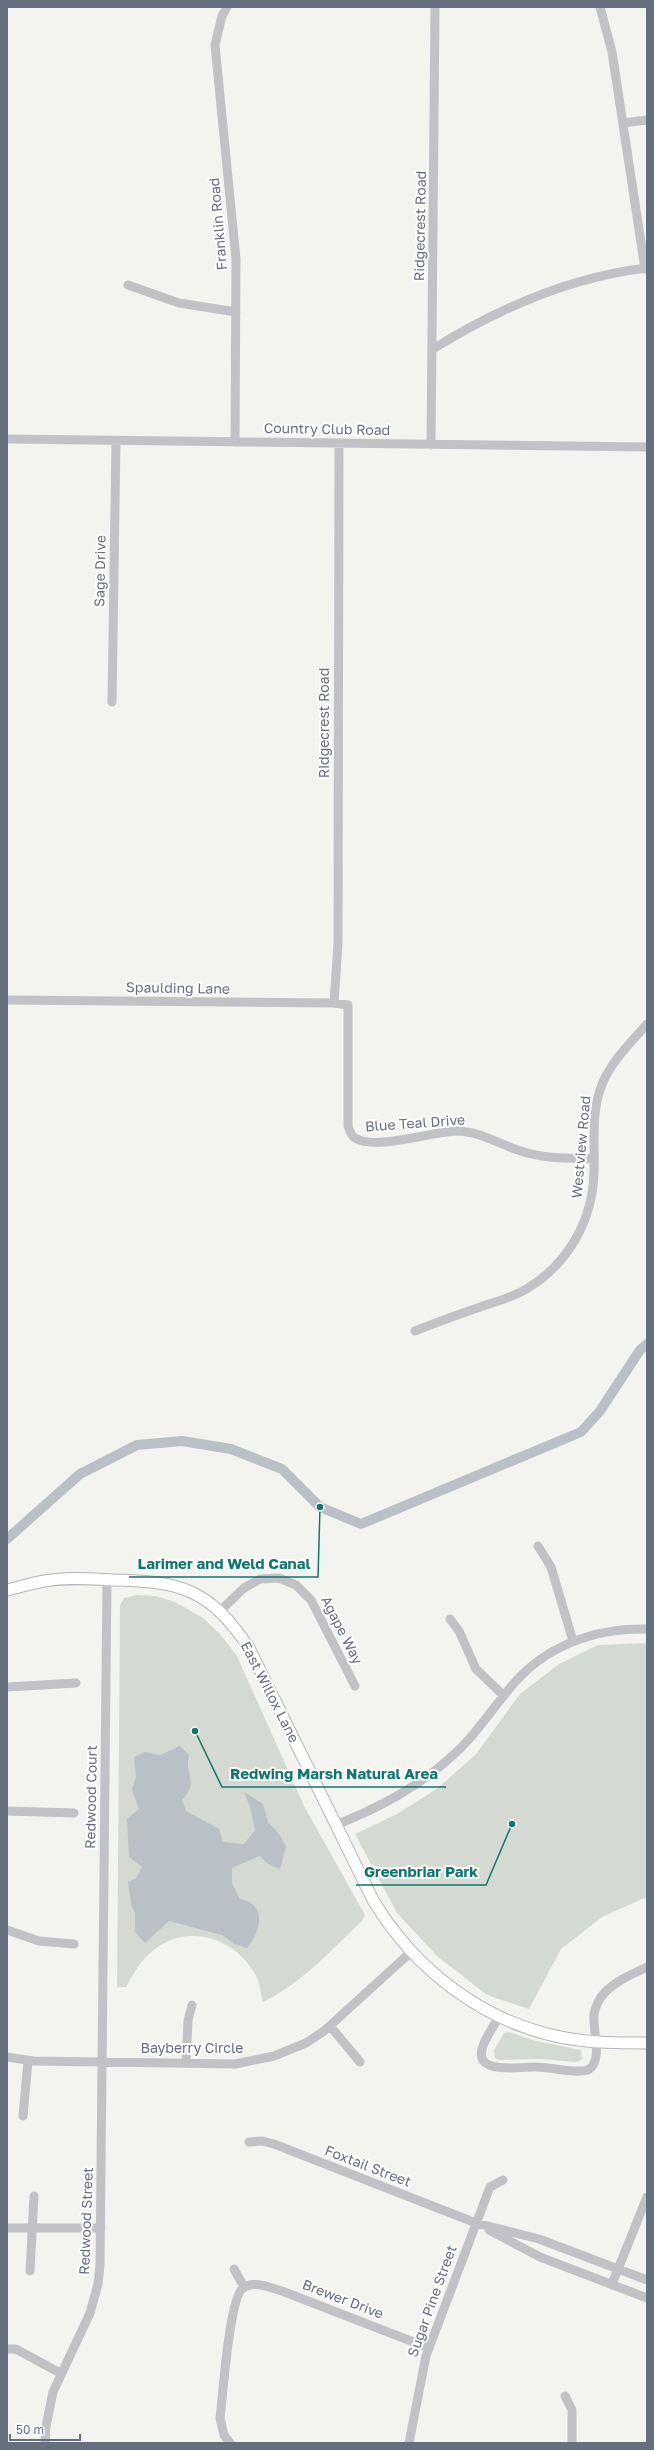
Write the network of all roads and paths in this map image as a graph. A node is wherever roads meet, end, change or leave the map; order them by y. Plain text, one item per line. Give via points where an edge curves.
1 (227, 7) edge
2 (435, 7) edge
3 (600, 7) edge
4 (647, 120) edge
5 (623, 123) junction
6 (646, 268) edge
7 (128, 285) dead end
8 (236, 312) junction
9 (433, 349) junction
10 (7, 439) edge
11 (116, 440) junction
12 (235, 442) junction
13 (339, 444) junction
14 (431, 445) junction
15 (647, 448) edge
16 (112, 702) dead end
17 (7, 1000) edge
18 (334, 1003) junction
19 (647, 1024) edge
20 (355, 1138) joint
21 (594, 1160) junction
22 (415, 1331) dead end
23 (538, 1546) dead end
24 (107, 1579) junction
25 (7, 1590) edge
26 (220, 1611) junction
27 (450, 1619) dead end
28 (647, 1629) edge
29 (573, 1641) junction
30 (76, 1683) dead end
31 (354, 1686) dead end
32 (7, 1688) edge
33 (504, 1696) junction
34 (7, 1811) edge
35 (74, 1813) dead end
36 (336, 1825) junction
37 (7, 1930) edge
38 (74, 1944) dead end
39 (411, 1952) junction
40 (647, 1967) edge
41 (192, 2005) dead end
42 (103, 2014) joint
43 (499, 2016) junction
44 (330, 2026) junction
45 (596, 2042) junction
46 (647, 2043) edge
47 (7, 2057) edge
48 (28, 2061) junction
49 (102, 2062) junction
50 (360, 2062) dead end
51 (186, 2064) junction
52 (23, 2116) dead end
53 (248, 2142) dead end
54 (503, 2180) dead end
55 (34, 2196) dead end
56 (647, 2197) edge
57 (476, 2222) junction
58 (7, 2228) edge
59 (32, 2228) junction
60 (101, 2228) junction
61 (234, 2269) dead end
62 (617, 2269) junction
63 (30, 2271) dead end
64 (647, 2280) edge
65 (612, 2284) junction
66 (244, 2287) junction
67 (647, 2298) edge
68 (429, 2348) junction
69 (7, 2349) edge
70 (60, 2373) junction
71 (566, 2396) dead end
72 (45, 2443) edge
73 (230, 2443) edge
74 (409, 2443) edge
75 (572, 2443) edge

1 - 8 street, Franklin Road via 222,16 215,45 236,259
2 - 9 street, Ridgecrest Road
3 - 5 street via 612,52
4 - 5 street
5 - 6 street
6 - 9 street via 590,278 531,296 471,325
7 - 8 street via 179,303
8 - 12 street, Franklin Road
9 - 14 street, Ridgecrest Road
10 - 11 street, Country Club Road
11 - 12 street, Country Club Road
11 - 16 street, Sage Drive
12 - 13 street, Country Club Road
13 - 14 street, Country Club Road
13 - 18 street, Ridgecrest Road via 338,944
14 - 15 street, Country Club Road
17 - 18 street, Spaulding Lane
18 - 20 street, Spaulding Lane via 348,1005 348,1126
19 - 21 street, Westview Road via 612,1064 601,1087 596,1104
20 - 21 street, Blue Teal Drive via 361,1141 400,1141 431,1133 458,1131 476,1134 548,1158
21 - 22 street, Westview Road via 592,1198 586,1219 567,1253 545,1276 508,1298
23 - 29 street via 551,1567
24 - 25 main road, East Willox Lane via 47,1580
24 - 26 main road, East Willox Lane via 166,1583 194,1594
24 - 42 street, Redwood Court
26 - 31 street, Agape Way via 254,1581 272,1578 296,1584 311,1600
26 - 36 main road, East Willox Lane via 233,1624 249,1648
27 - 33 street via 460,1631 476,1669
28 - 29 street via 610,1631
29 - 33 street via 536,1663
30 - 32 street
33 - 36 street via 463,1745 425,1778 392,1800
34 - 35 street
36 - 39 main road, East Willox Lane via 373,1900
37 - 38 street via 39,1941
39 - 43 main road, East Willox Lane via 457,1992
39 - 44 street, Bayberry Circle
40 - 45 street via 616,1983 601,1997 594,2014
41 - 51 street via 188,2021
42 - 49 street, Redwood Street
43 - 45 main road, East Willox Lane via 550,2035
43 - 45 street via 482,2049 487,2064 493,2068 534,2067 585,2071 591,2069 594,2064
44 - 50 street
44 - 51 street, Bayberry Circle via 306,2043 274,2056 234,2064
45 - 46 main road, East Willox Lane
47 - 48 street, Bayberry Circle
48 - 49 street, Bayberry Circle
48 - 52 street
49 - 51 street, Bayberry Circle
49 - 60 street, Redwood Street
53 - 57 street, Foxtail Street via 262,2141 274,2144
54 - 57 street, Sugar Pine Street via 490,2187
55 - 59 street
56 - 62 street
57 - 62 street, Foxtail Street via 539,2239
57 - 65 street, Foxtail Street via 540,2256
57 - 68 street, Sugar Pine Street
58 - 59 street
59 - 60 street
59 - 63 street
60 - 70 street, Redwood Street via 100,2266 95,2296
61 - 66 street
62 - 64 street, Foxtail Street
62 - 65 street
65 - 67 street, Foxtail Street
66 - 68 street, Brewer Drive via 257,2285 282,2291
66 - 73 street via 238,2293 233,2311 220,2418 224,2435
68 - 74 street, Sugar Pine Street via 422,2369
69 - 70 street via 16,2349
70 - 72 street, Redwood Street via 50,2403
71 - 75 street via 572,2410

